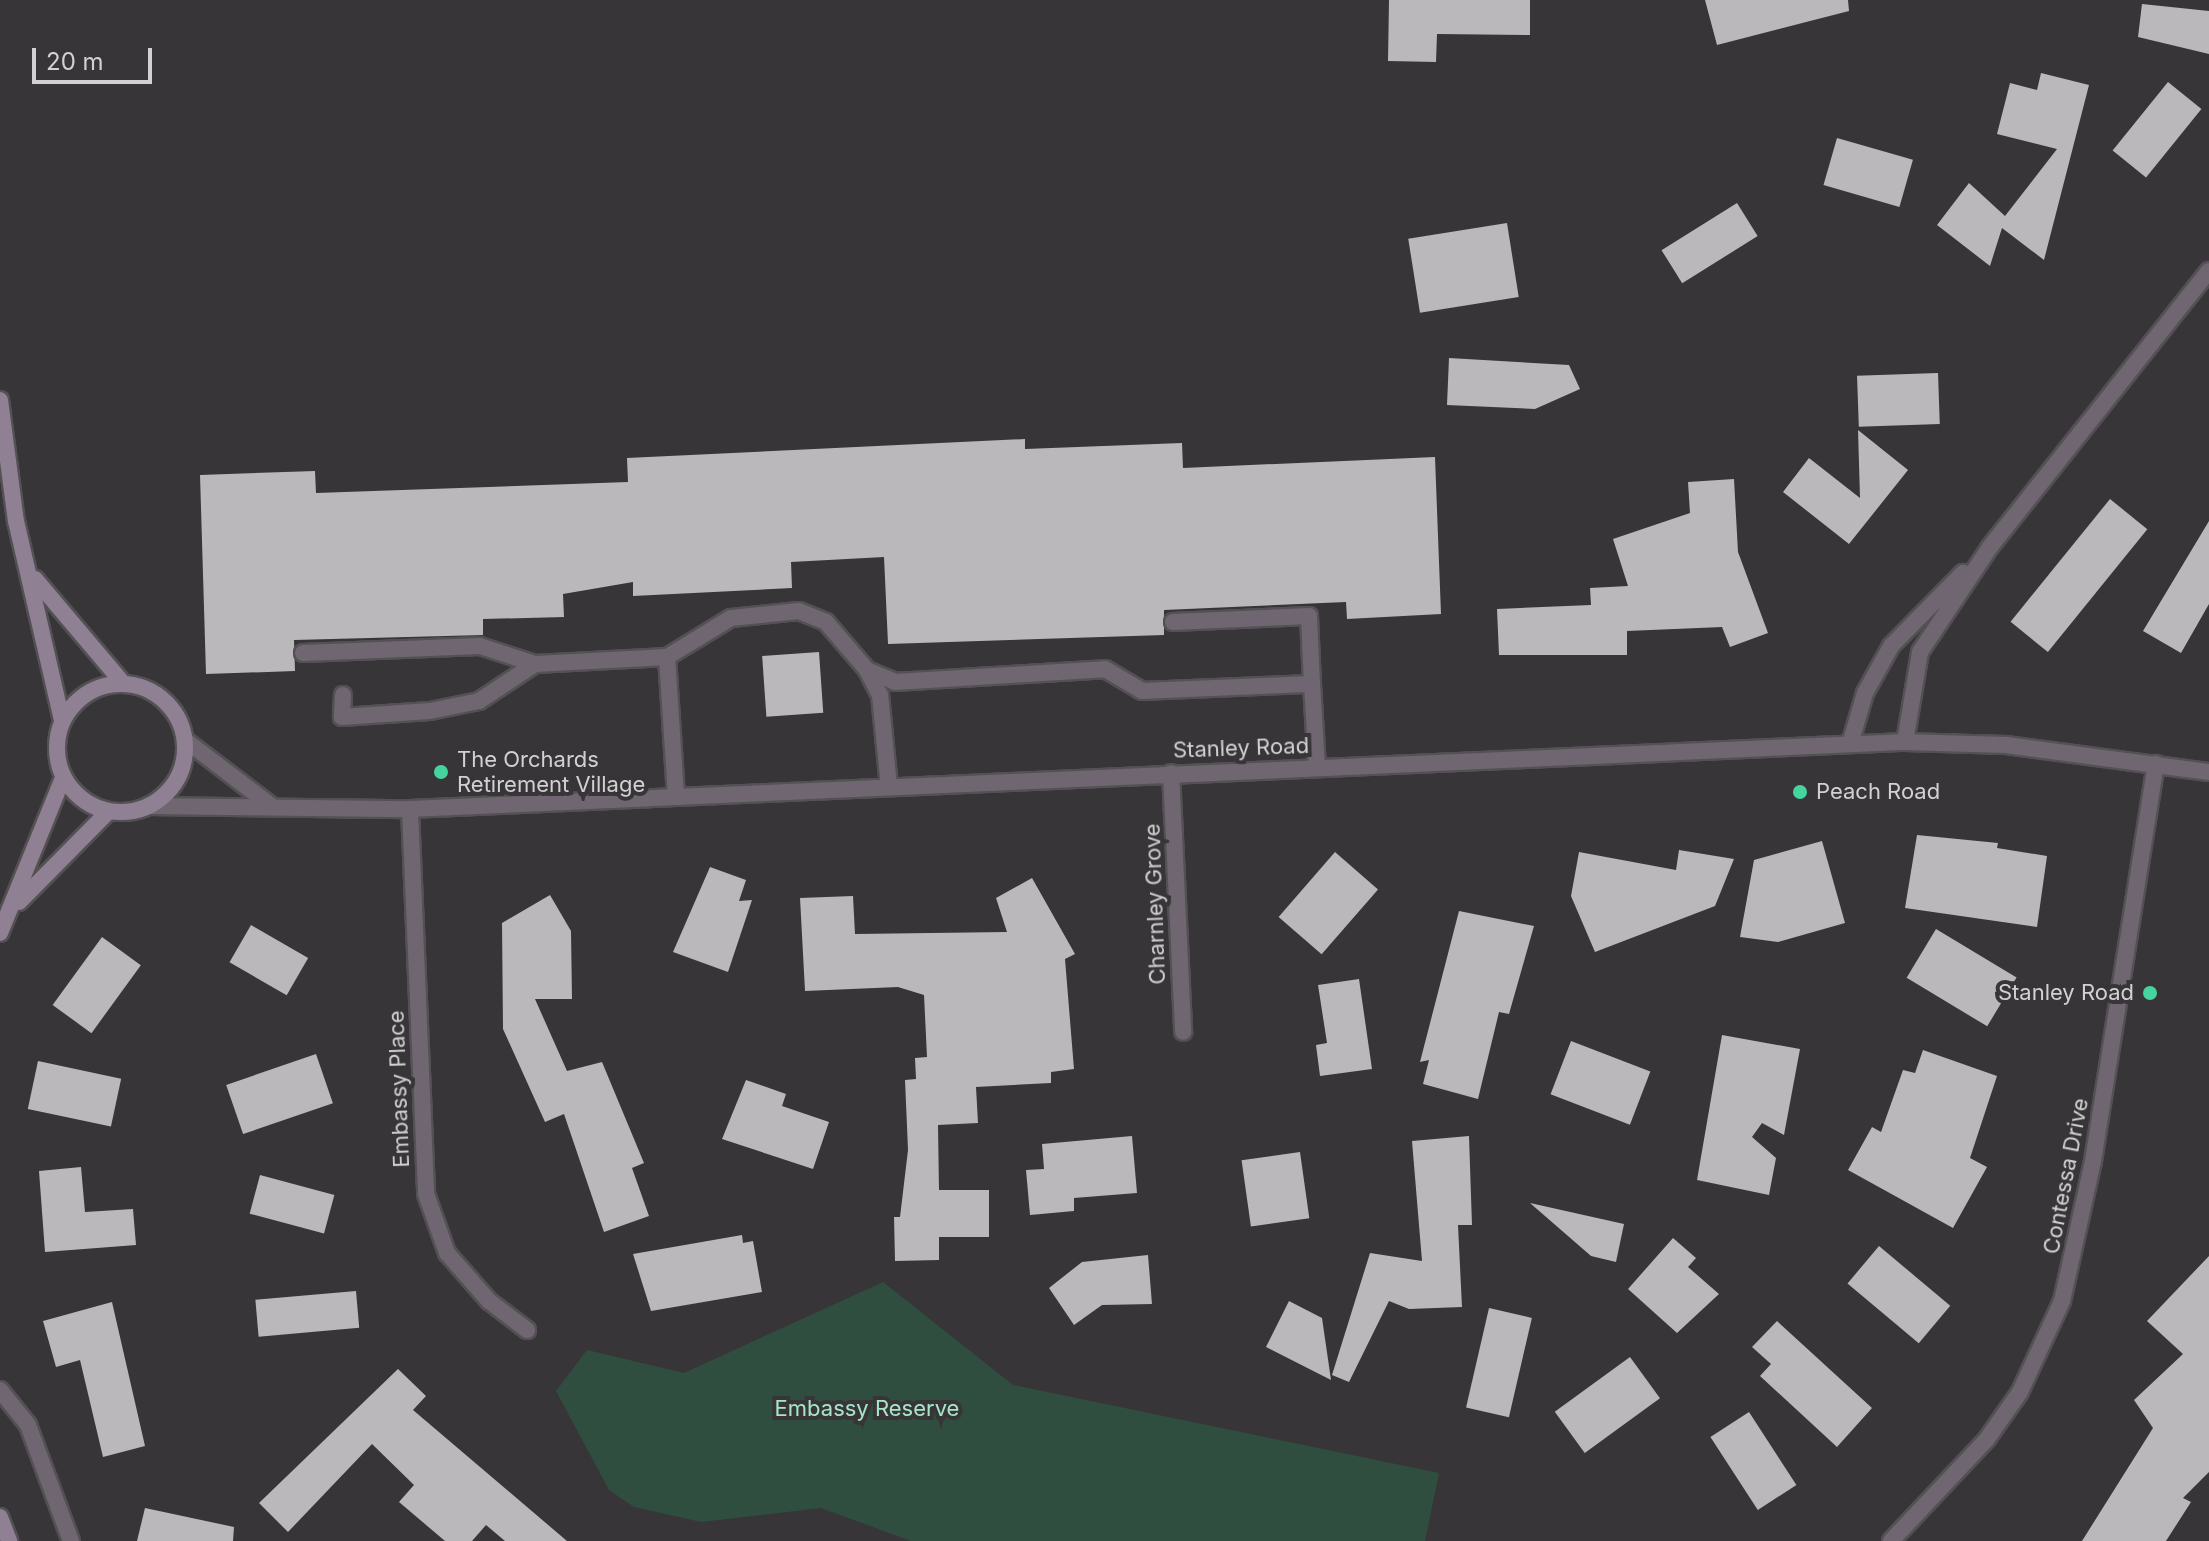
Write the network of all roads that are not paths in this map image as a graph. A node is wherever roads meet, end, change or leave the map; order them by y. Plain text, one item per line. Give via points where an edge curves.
1 (2209, 271) edge
2 (0, 400) edge
3 (1990, 547) junction
4 (34, 578) junction
5 (1173, 622) dead end
6 (303, 653) dead end
7 (667, 657) junction
8 (535, 664) junction
9 (867, 670) junction
10 (123, 683) junction
11 (1312, 684) junction
12 (343, 695) dead end
13 (62, 720) junction
14 (185, 740) junction
15 (1905, 742) junction
16 (1850, 744) junction
17 (2156, 764) junction
18 (1317, 767) junction
19 (2209, 772) edge
20 (1171, 773) junction
21 (63, 778) junction
22 (889, 786) junction
23 (676, 797) junction
24 (148, 806) junction
25 (273, 807) junction
26 (410, 809) junction
27 (108, 812) junction
28 (12, 909) junction
29 (0, 933) edge
30 (1183, 1032) dead end
31 (527, 1330) dead end
32 (0, 1390) edge
33 (0, 1517) edge
34 (9, 1541) edge
35 (71, 1541) edge
36 (1891, 1541) edge

1 - 3 street
2 - 4 main road via 16,521
3 - 15 street via 1920,652
3 - 16 street via 1891,646 1865,693
4 - 10 main road
4 - 13 main road
5 - 11 street via 1309,616
6 - 8 street via 480,646
7 - 8 street
7 - 9 street via 731,618 799,611 826,622
7 - 23 street
8 - 12 street via 479,701 430,711 342,717
9 - 11 street via 895,682 1105,669 1142,691
9 - 22 street via 880,695
10 - 13 main road via 77,700
10 - 14 main road via 141,686 171,706
11 - 18 street
13 - 21 main road via 57,759
14 - 24 main road via 182,767 169,791
14 - 25 street
15 - 16 street, Stanley Road
15 - 17 street, Stanley Road via 2006,745
16 - 18 street, Stanley Road
17 - 19 street, Stanley Road
17 - 36 street, Contessa Drive via 2093,1161 2062,1301 2020,1392 1987,1439
18 - 20 street, Stanley Road
20 - 22 street, Stanley Road
20 - 30 street, Charnley Grove
21 - 27 main road via 90,805
21 - 28 main road
22 - 23 street, Stanley Road
23 - 26 street, Stanley Road
24 - 25 street, Stanley Road
24 - 27 main road
25 - 26 street, Stanley Road
26 - 31 street, Embassy Place via 426,1194 447,1253 489,1301
27 - 28 main road
28 - 29 main road
32 - 35 street via 28,1425
33 - 34 main road

